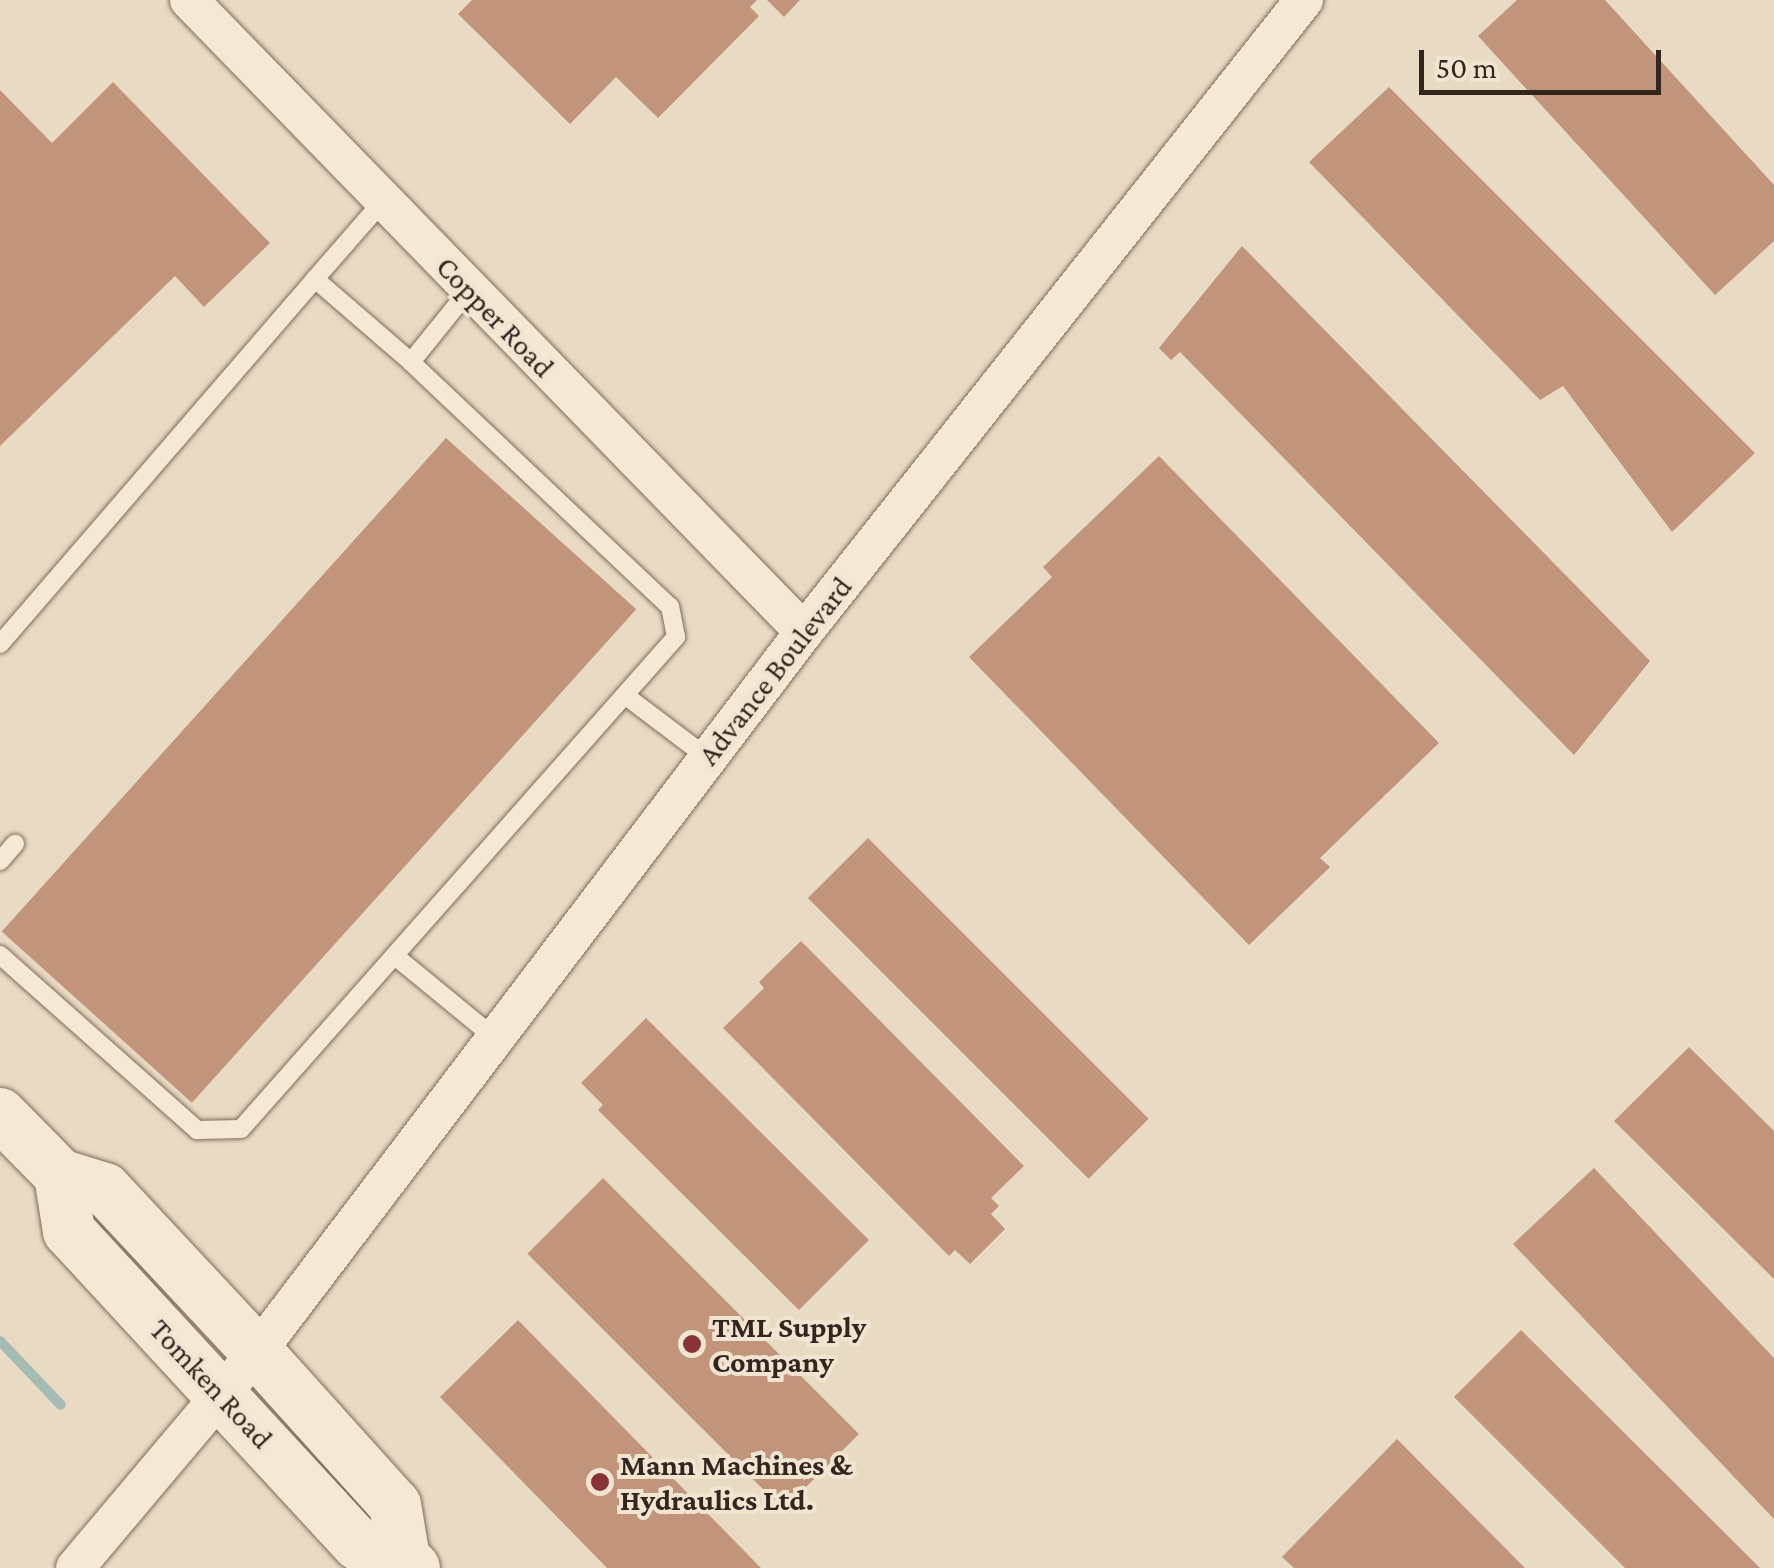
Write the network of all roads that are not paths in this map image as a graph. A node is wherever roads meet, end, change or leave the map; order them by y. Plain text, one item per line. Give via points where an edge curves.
1 (189, 0) edge
2 (1304, 0) edge
3 (382, 200) junction
4 (315, 280) junction
5 (470, 290) junction
6 (410, 362) junction
7 (804, 632) junction
8 (0, 644) edge
9 (626, 696) junction
10 (708, 758) junction
11 (15, 844) dead end
12 (0, 861) edge
13 (0, 955) edge
14 (395, 956) junction
15 (496, 1038) junction
16 (0, 1114) edge
17 (60, 1175) junction
18 (258, 1352) junction
19 (222, 1396) junction
20 (409, 1563) edge
21 (75, 1568) edge

1 - 3 street, Copper Road
2 - 7 street, Advance Boulevard
3 - 4 lane
3 - 5 street, Copper Road
4 - 6 lane
4 - 8 lane
5 - 6 lane
5 - 7 street, Copper Road
6 - 9 lane via 670,608 676,637
7 - 10 street, Advance Boulevard
9 - 10 lane
9 - 14 lane
10 - 15 street, Advance Boulevard
11 - 12 lane
13 - 14 lane via 197,1130 241,1129
14 - 15 lane
15 - 18 street, Advance Boulevard
16 - 17 main road, Tomken Road
17 - 18 main road, Tomken Road via 105,1189
17 - 19 main road, Tomken Road via 69,1231
18 - 19 street, Advance Boulevard
18 - 20 main road, Tomken Road via 394,1505
19 - 20 main road, Tomken Road via 358,1544
19 - 21 street, Advance Boulevard

